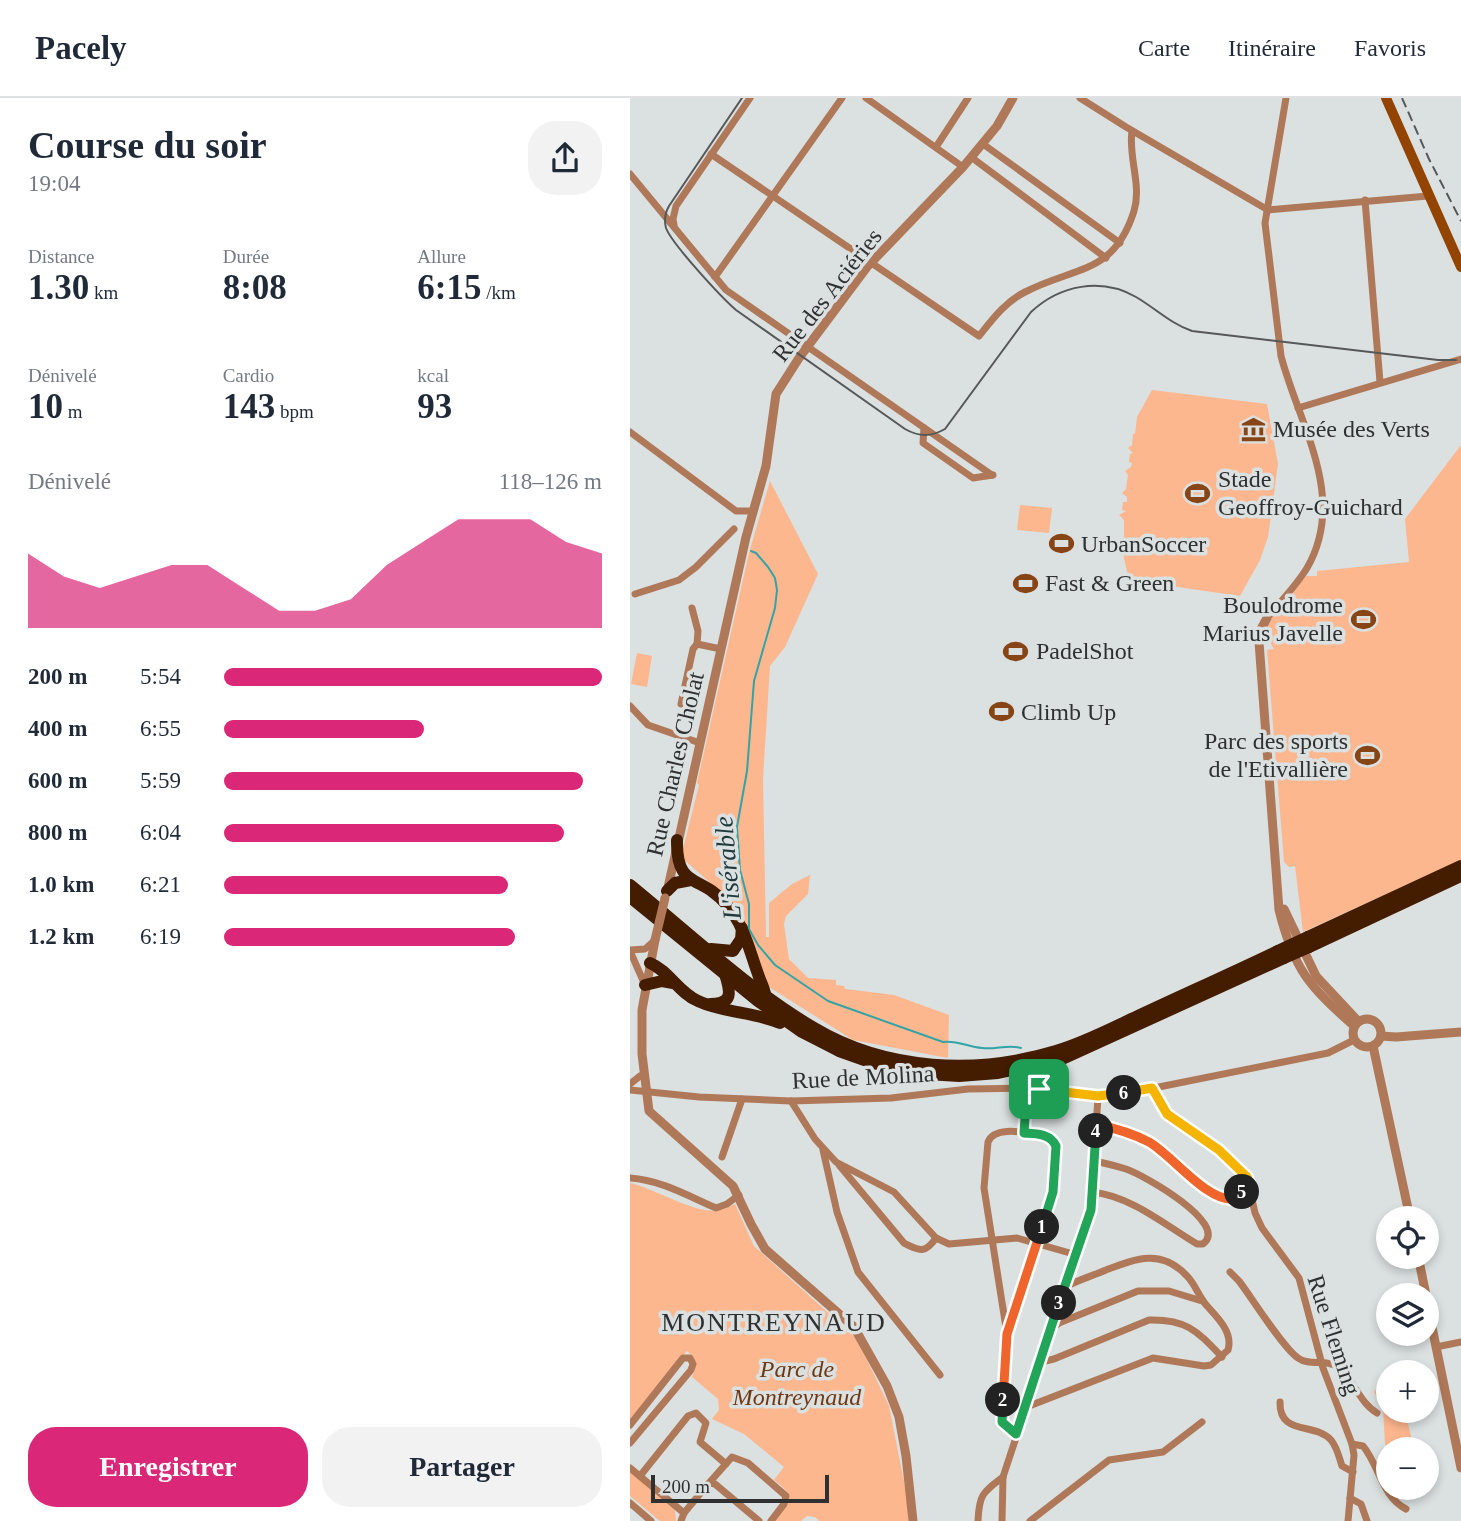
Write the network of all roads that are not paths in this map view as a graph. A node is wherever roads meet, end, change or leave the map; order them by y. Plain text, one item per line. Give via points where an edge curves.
1 (750, 98) edge
2 (842, 98) edge
3 (866, 98) edge
4 (968, 98) edge
5 (1013, 98) edge
6 (1080, 98) edge
7 (1286, 98) edge
8 (1386, 98) edge
9 (1132, 131) junction
10 (983, 144) junction
11 (936, 147) junction
12 (711, 153) junction
13 (971, 157) junction
14 (963, 167) junction
15 (630, 174) edge
16 (774, 194) junction
17 (1429, 196) junction
18 (1365, 200) junction
19 (1268, 210) junction
20 (677, 232) junction
21 (1120, 243) junction
22 (1106, 258) junction
23 (871, 262) junction
24 (1461, 267) edge
25 (715, 277) junction
26 (808, 347) junction
27 (1458, 359) edge
28 (1380, 382) junction
29 (1298, 408) junction
30 (923, 428) junction
31 (630, 432) edge
32 (736, 511) junction
33 (753, 511) junction
34 (734, 529) junction
35 (746, 537) junction
36 (635, 594) dead end
37 (692, 608) dead end
38 (1267, 618) joint
39 (697, 644) junction
40 (720, 649) junction
41 (681, 704) dead end
42 (630, 706) edge
43 (700, 743) junction
44 (677, 840) junction
45 (1461, 866) edge
46 (1461, 876) edge
47 (691, 880) junction
48 (630, 885) edge
49 (666, 895) junction
50 (630, 897) edge
51 (742, 927) junction
52 (655, 940) junction
53 (1309, 942) junction
54 (708, 948) junction
55 (631, 952) edge
56 (1281, 955) junction
57 (650, 963) junction
58 (725, 974) junction
59 (673, 983) junction
60 (645, 985) junction
61 (765, 995) junction
62 (706, 1004) junction
63 (787, 1022) junction
64 (1356, 1024) junction
65 (1461, 1032) edge
66 (1381, 1036) junction
67 (1354, 1040) junction
68 (1373, 1046) junction
69 (641, 1072) junction
70 (630, 1087) edge
71 (1027, 1088) junction
72 (1152, 1088) junction
73 (647, 1091) junction
74 (1098, 1096) junction
75 (742, 1099) junction
76 (791, 1101) junction
77 (1096, 1124) junction
78 (1024, 1133) junction
79 (823, 1149) junction
80 (722, 1157) dead end
81 (1094, 1161) junction
82 (836, 1162) junction
83 (630, 1178) edge
84 (1249, 1182) junction
85 (1092, 1192) junction
86 (738, 1195) junction
87 (1407, 1206) edge
88 (936, 1238) junction
89 (993, 1240) junction
90 (1037, 1242) junction
91 (1077, 1255) junction
92 (1230, 1272) dead end
93 (1065, 1287) junction
94 (1202, 1301) junction
95 (1051, 1329) junction
96 (1007, 1334) junction
97 (1461, 1342) edge
98 (1436, 1347) joint
99 (1222, 1357) junction
100 (1041, 1362) junction
101 (1322, 1362) junction
102 (940, 1375) dead end
103 (1280, 1402) dead end
104 (1024, 1408) junction
105 (1376, 1412) edge
106 (1202, 1422) dead end
107 (630, 1425) edge
108 (1016, 1434) junction
109 (630, 1443) edge
110 (1352, 1444) junction
111 (726, 1464) junction
112 (630, 1468) edge
113 (1461, 1468) edge
114 (1353, 1472) junction
115 (640, 1476) junction
116 (1003, 1477) junction
117 (709, 1483) junction
118 (1350, 1498) junction
119 (630, 1503) edge
120 (1406, 1508) dead end
121 (684, 1513) junction
122 (651, 1521) edge
123 (681, 1521) edge
124 (759, 1521) edge
125 (771, 1521) edge
126 (913, 1521) edge
127 (978, 1521) edge
128 (1002, 1521) edge
129 (1030, 1521) edge
130 (1348, 1521) edge
131 (1367, 1521) edge

1 - 12 street
2 - 16 street
3 - 11 street
4 - 11 street
5 - 10 street, Rue des Aciéries
6 - 9 street
7 - 19 street
8 - 17 main road
9 - 19 street
9 - 21 street via 1135,208
10 - 13 street, Rue des Aciéries
10 - 21 street
11 - 14 street
12 - 16 street
12 - 20 street via 676,206
13 - 14 street, Rue des Aciéries
13 - 22 street
14 - 23 street, Rue des Aciéries
15 - 20 street
16 - 23 street
16 - 25 street
17 - 18 street
17 - 24 main road
18 - 19 street
18 - 28 street
19 - 29 street via 1265,223 1281,356
20 - 25 street
21 - 22 street
22 - 23 street via 1024,293 1007,304 979,336
23 - 26 street, Rue des Aciéries
25 - 26 street
26 - 30 street
26 - 33 street, Rue des Aciéries via 776,394 766,466
27 - 28 street
28 - 29 street
29 - 38 street via 1320,471 1322,524 1307,567
30 - 30 street via 992,475 973,478 923,443
31 - 32 street
32 - 33 street
32 - 34 street
33 - 35 street, Rue Charles Cholat
34 - 35 street
34 - 36 street via 678,580
35 - 40 street, Rue Charles Cholat
37 - 39 street
38 - 64 street via 1259,642 1278,894 1316,976
39 - 40 street
39 - 41 street
40 - 43 street, Rue Charles Cholat
42 - 43 street via 648,725
43 - 44 street, Rue Charles Cholat
44 - 47 highway via 678,865
44 - 49 street, Rue Charles Cholat
45 - 53 highway
46 - 53 highway
47 - 49 highway via 675,883
47 - 51 highway via 709,888
48 - 54 highway
49 - 52 street, Rue Charles Cholat, bridge
50 - 58 highway
51 - 54 highway via 733,951
51 - 61 highway
52 - 55 street via 645,949
52 - 57 street, Rue Charles Cholat
53 - 56 highway, bridge
54 - 61 highway
55 - 57 street
55 - 60 street
56 - 61 highway via 1058,1051 975,1066 937,1066 859,1049 817,1030
56 - 63 highway via 1079,1053 998,1073 951,1076 892,1068 839,1051
57 - 59 highway
57 - 60 street, Rue Charles Cholat
58 - 62 highway via 730,990 727,1000
58 - 63 highway
59 - 60 highway
59 - 62 highway
60 - 69 street, Rue Charles Cholat
62 - 63 highway
64 - 66 street via 1372,1020 1379,1025
64 - 67 street
65 - 66 street
66 - 68 street
67 - 68 street via 1364,1047
67 - 72 street, Rue de Molina via 1328,1053
68 - 87 street
69 - 70 street
69 - 73 street, Rue Charles Cholat
70 - 73 street, Rue de Molina
71 - 74 street, Rue de Molina
71 - 76 street, Rue de Molina
71 - 78 street
72 - 74 street, Rue de Molina
72 - 84 street, Rue Fleming via 1167,1114 1219,1150
73 - 75 street, Rue de Molina
73 - 86 street, Rue Charles Cholat via 652,1097 653,1117 710,1164
74 - 77 street
75 - 76 street, Rue de Molina
75 - 80 street
76 - 79 street
77 - 81 street
77 - 84 street via 1151,1143 1218,1198 1234,1199
78 - 89 street via 998,1132 989,1138 984,1188
78 - 90 street via 1047,1135 1056,1146 1051,1204
79 - 82 street
79 - 102 street via 836,1212 858,1272
81 - 85 street
81 - 85 street via 1154,1182 1206,1222 1209,1238 1197,1244 1112,1194
82 - 88 street via 894,1192
82 - 88 street via 904,1243 919,1250 929,1248
83 - 86 street via 687,1193 716,1208
84 - 101 street, Rue Fleming via 1262,1228 1299,1278
85 - 91 street
86 - 126 street via 765,1249 854,1326 887,1386 900,1417
88 - 89 street via 949,1244
89 - 90 street
89 - 96 street
90 - 91 street
90 - 96 street
91 - 93 street
92 - 101 street via 1292,1353 1306,1362
93 - 94 street via 1150,1257 1186,1275
93 - 95 street
94 - 95 street via 1169,1291 1138,1292
94 - 99 street via 1229,1338
95 - 100 street
96 - 108 street via 1002,1422
97 - 98 street
98 - 113 street
99 - 100 street via 1188,1326 1149,1320
99 - 104 street via 1204,1366 1153,1358
100 - 104 street
101 - 105 street via 1336,1366
101 - 110 street, Rue Fleming
103 - 114 street via 1283,1418 1330,1438 1342,1466
104 - 108 street
106 - 129 street via 1163,1452 1109,1460
107 - 109 street via 683,1358 690,1357 691,1370
108 - 116 street
110 - 114 street, Rue Fleming
110 - 120 street via 1369,1453 1380,1479
111 - 115 street via 700,1442 706,1423 696,1413 688,1416
111 - 117 street
111 - 125 street via 732,1457 741,1459 784,1492 784,1504
112 - 115 street
114 - 118 street, Rue Fleming
115 - 121 street
116 - 127 street via 982,1493
116 - 128 street
117 - 121 street
117 - 124 street
118 - 130 street, Rue Fleming
118 - 131 street via 1361,1504
119 - 122 street
121 - 123 street

